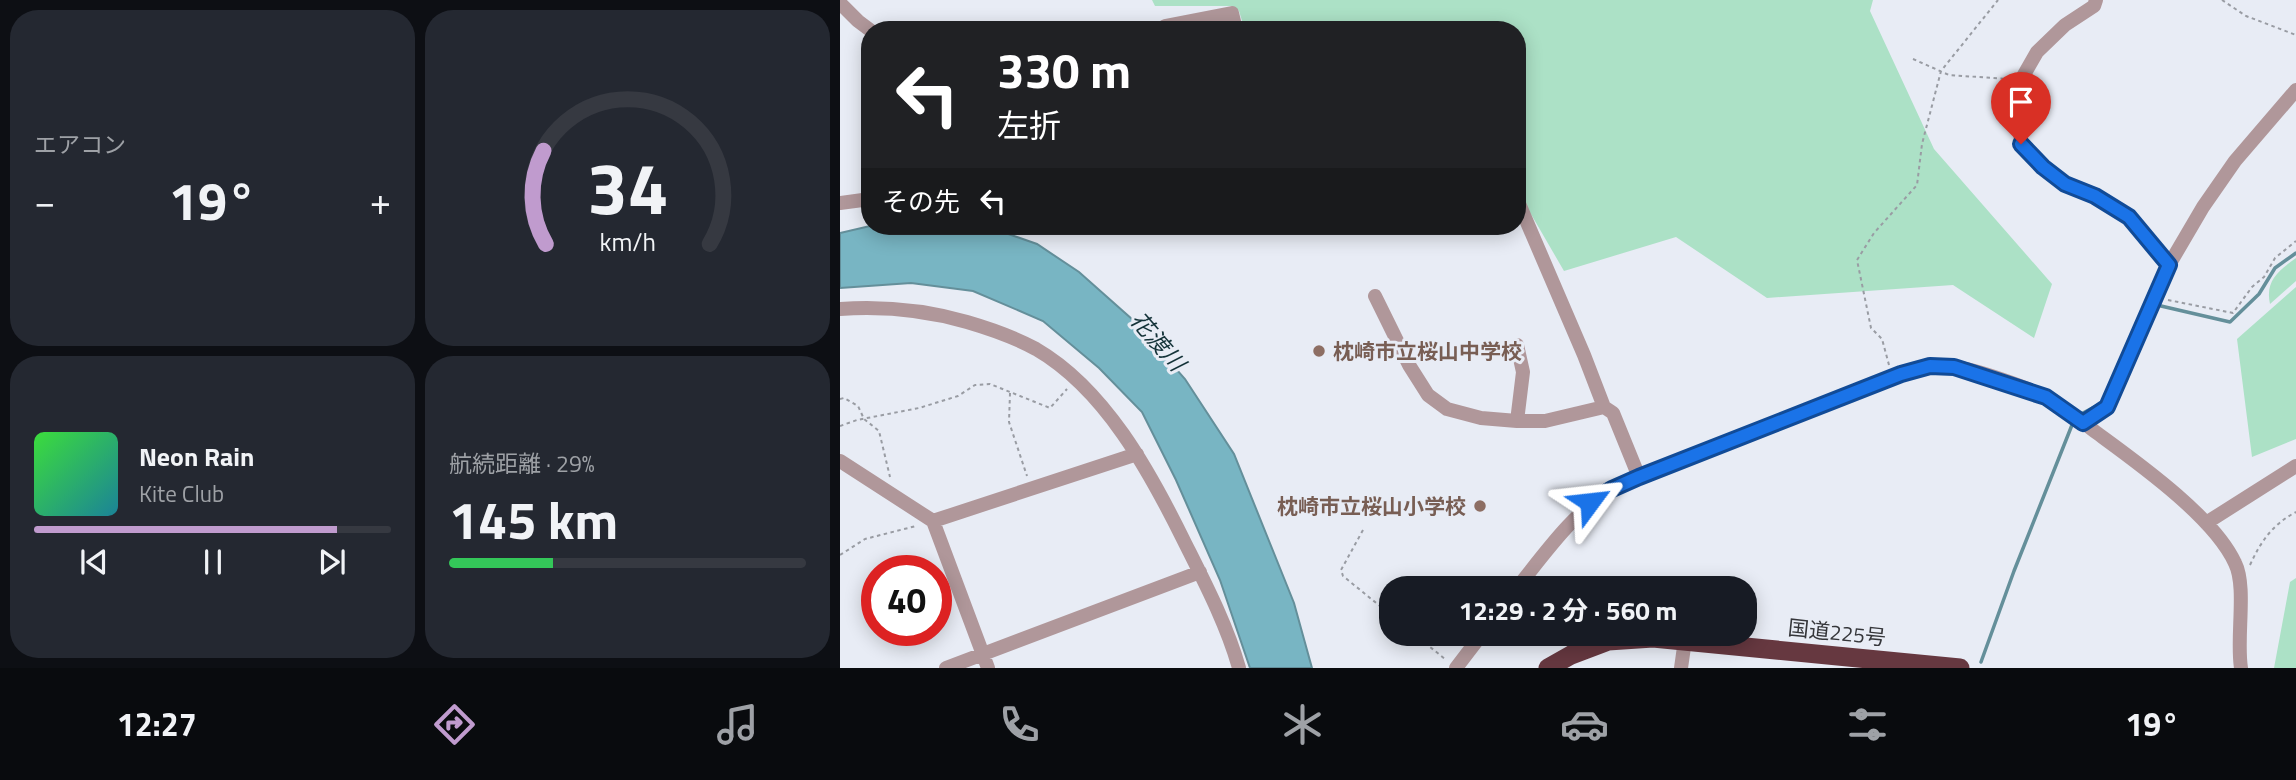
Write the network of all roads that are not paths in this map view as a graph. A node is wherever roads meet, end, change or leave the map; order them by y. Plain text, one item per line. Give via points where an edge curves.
1 (2096, 0) edge
2 (840, 3) edge
3 (1191, 21) edge
4 (1234, 21) edge
5 (861, 24) edge
6 (2296, 90) edge
7 (861, 200) edge
8 (840, 203) edge
9 (1526, 220) edge
10 (2169, 265) junction
11 (1375, 296) dead end
12 (840, 309) edge
13 (1517, 345) dead end
14 (1604, 407) junction
15 (1517, 421) junction
16 (2083, 423) junction
17 (1137, 454) junction
18 (840, 461) edge
19 (2296, 466) edge
20 (1639, 477) junction
21 (933, 522) junction
22 (2206, 523) junction
23 (1200, 572) junction
24 (1527, 576) edge
25 (1473, 646) edge
26 (1595, 646) edge
27 (1684, 646) edge
28 (1744, 646) edge
29 (986, 662) edge
30 (946, 668) edge
31 (1239, 668) edge
32 (1456, 668) edge
33 (1548, 668) edge
34 (1681, 668) edge
35 (1960, 668) edge
36 (2241, 668) edge

1 - 10 street via 2037,52 2021,80 2021,144 2065,184 2129,217
2 - 5 street
3 - 4 street via 1233,13
6 - 10 street via 2235,161
7 - 8 street
9 - 14 street
10 - 16 street via 2107,407
11 - 15 street via 1428,395 1460,413
12 - 17 street via 923,312 1015,338 1075,380
13 - 15 street via 1523,372
14 - 15 street via 1545,421
14 - 20 street via 1613,413
16 - 20 street via 2046,397 1954,367 1930,366
16 - 22 street via 2132,458
17 - 21 street
17 - 23 street
18 - 21 street
19 - 22 street
20 - 24 street via 1590,502
21 - 29 street
22 - 36 street via 2237,566
23 - 29 street
23 - 31 street
25 - 32 street
26 - 33 highway, 国道225号
27 - 34 street
28 - 35 highway, 国道225号
29 - 30 street

